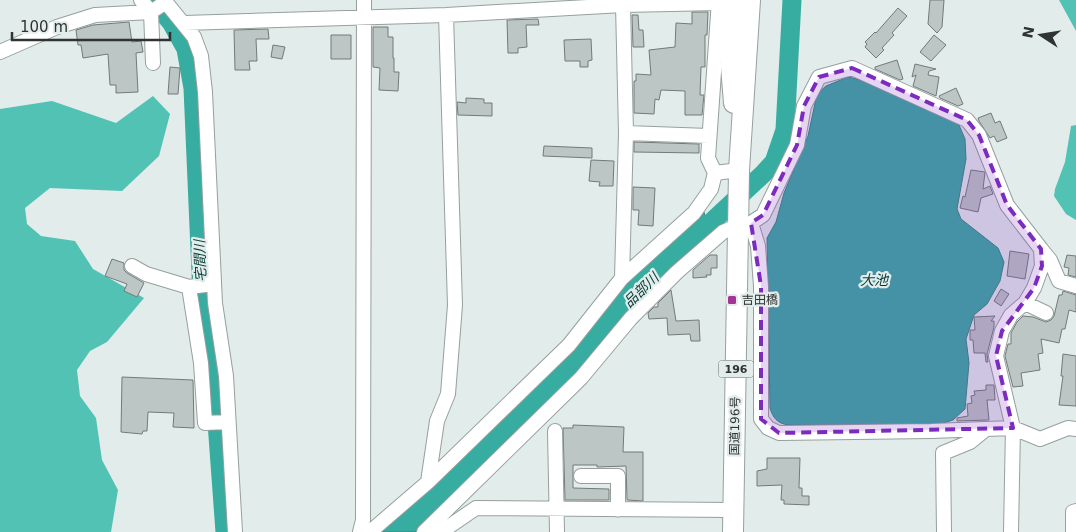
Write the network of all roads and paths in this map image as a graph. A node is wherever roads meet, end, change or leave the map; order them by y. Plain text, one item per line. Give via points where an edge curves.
1 (141, 0) edge
2 (364, 0) edge
3 (750, 0) edge
4 (724, 1) edge
5 (623, 5) junction
6 (159, 6) edge
7 (446, 15) junction
8 (363, 17) junction
9 (184, 23) junction
10 (0, 52) edge
11 (153, 63) dead end
12 (626, 133) junction
13 (709, 136) junction
14 (715, 173) junction
15 (739, 174) junction
16 (745, 224) junction
17 (1035, 241) junction
18 (132, 266) dead end
19 (622, 278) junction
20 (214, 284) junction
21 (1076, 286) edge
22 (189, 287) junction
23 (1025, 303) junction
24 (1046, 314) dead end
25 (228, 422) junction
26 (1073, 425) edge
27 (1013, 428) junction
28 (986, 429) junction
29 (555, 431) dead end
30 (580, 476) dead end
31 (428, 482) junction
32 (556, 509) junction
33 (618, 510) junction
34 (733, 510) junction
35 (1076, 511) edge
36 (234, 532) edge
37 (360, 532) edge
38 (370, 532) edge
39 (424, 532) edge
40 (441, 532) edge
41 (557, 532) edge
42 (733, 532) edge
43 (944, 532) edge
44 (1011, 532) edge
45 (1073, 532) edge

1 - 6 street
2 - 8 street
3 - 15 highway, 国道196号 / 196
4 - 5 street
4 - 13 street
4 - 15 highway, 国道196号 / 196
5 - 7 street
5 - 12 street
6 - 9 street
6 - 10 street via 95,15 57,27
6 - 11 street
7 - 8 street
7 - 31 street via 455,305 448,394 437,421
8 - 9 street
8 - 37 street via 363,520
9 - 20 street via 201,56
12 - 13 street
12 - 19 street
13 - 14 street via 708,158
14 - 15 street
14 - 19 street via 711,189 694,213
15 - 16 highway, 国道196号 / 196 via 739,205
16 - 17 street via 763,215 797,145 804,106 819,78 852,68 967,120 979,134 1007,205
16 - 28 street via 758,246 761,419 768,428 779,433
16 - 34 highway, 国道196号 / 196
16 - 39 street via 724,232 678,272 631,318 581,378
17 - 21 street via 1050,260 1059,281
17 - 23 street via 1041,249 1042,266
18 - 22 street via 146,274
19 - 31 street via 570,345
20 - 22 street
20 - 25 street via 226,376
22 - 25 street via 201,363 205,424
23 - 24 street
23 - 27 street via 1011,315 1002,331 996,356
25 - 36 street
26 - 27 street via 1040,439
27 - 28 street
27 - 44 street
28 - 43 street via 970,442 943,453
29 - 32 street
30 - 33 street via 618,476
31 - 38 street
32 - 33 street
32 - 40 street via 476,508
32 - 41 street
33 - 34 street
34 - 42 highway, 国道196号 / 196
35 - 45 street via 1073,512

